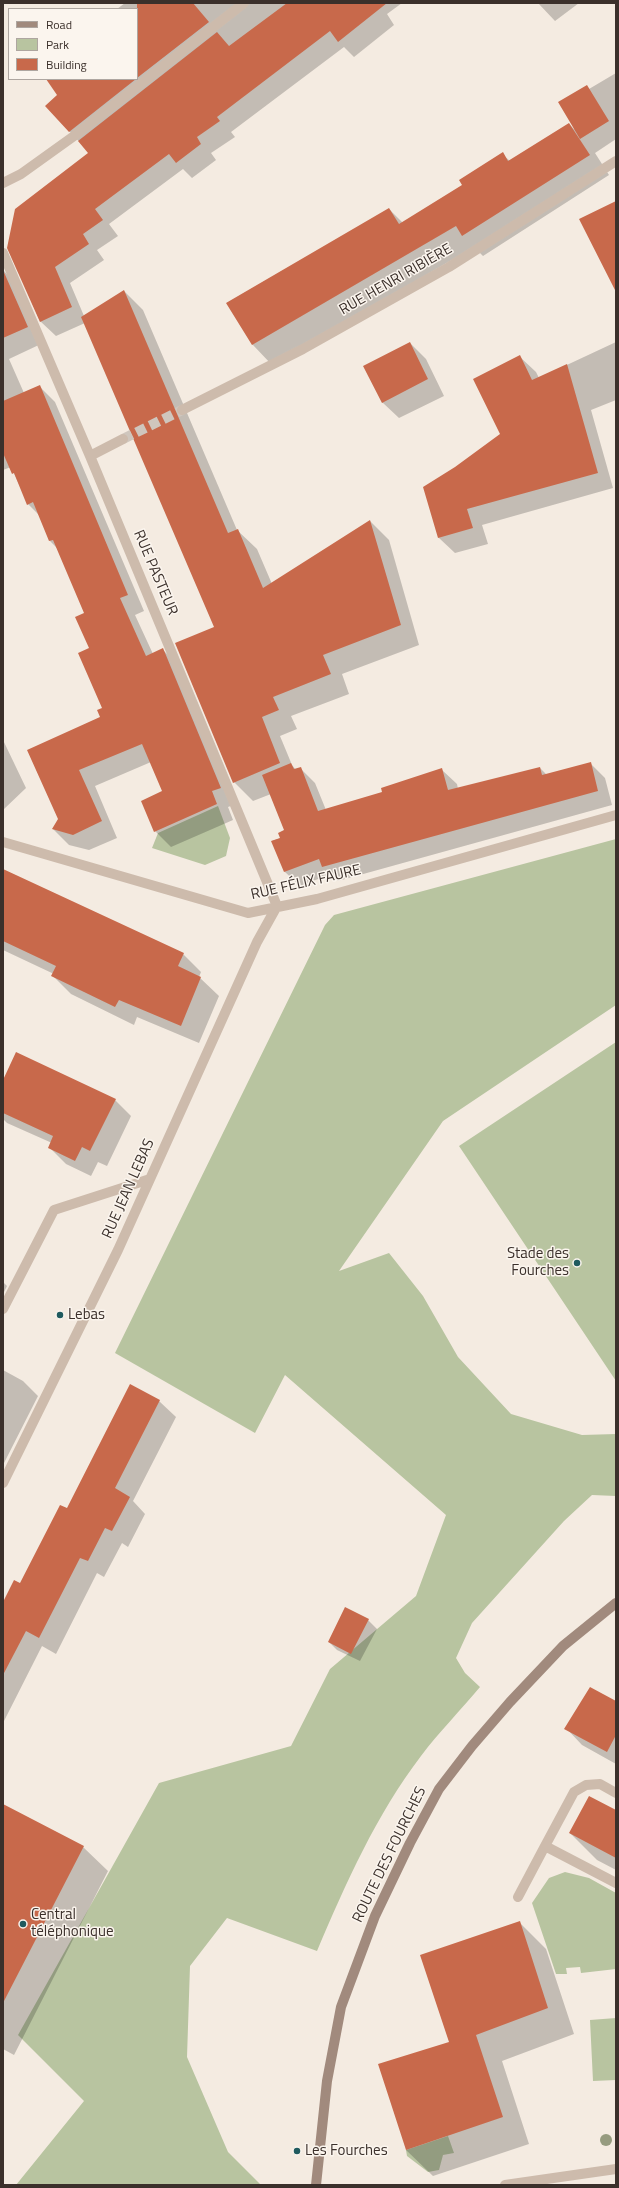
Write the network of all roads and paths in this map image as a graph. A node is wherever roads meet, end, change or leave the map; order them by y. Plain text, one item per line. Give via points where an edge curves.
1 (244, 3) edge
2 (616, 161) edge
3 (3, 183) edge
4 (3, 253) edge
5 (182, 410) tunnel mouth
6 (123, 439) tunnel mouth
7 (90, 456) junction
8 (616, 815) edge
9 (3, 842) edge
10 (277, 906) junction
11 (150, 1179) junction
12 (3, 1309) edge
13 (3, 1483) edge
14 (616, 1604) edge
15 (616, 1793) edge
16 (545, 1846) junction
17 (616, 1883) edge
18 (518, 1897) dead end
19 (616, 2169) edge
20 (316, 2185) edge
21 (505, 2185) edge

1 - 3 street via 74,136 22,174
2 - 5 street, RUE HENRI RIBIÈRE via 449,267 303,349
4 - 7 street, RUE PASTEUR
6 - 7 street
7 - 10 street, RUE PASTEUR
8 - 10 street, RUE FÉLIX FAURE via 317,899
9 - 10 street, RUE FÉLIX FAURE via 248,913
10 - 11 street, RUE JEAN LEBAS via 257,942
11 - 12 street via 54,1210
11 - 13 street, RUE JEAN LEBAS via 118,1250
14 - 20 main road, ROUTE DES FOURCHES via 563,1646 472,1746 439,1789 410,1843 375,1916 341,2008 327,2081
15 - 16 street via 600,1784 586,1785 574,1792
16 - 17 street
16 - 18 street
19 - 21 street

